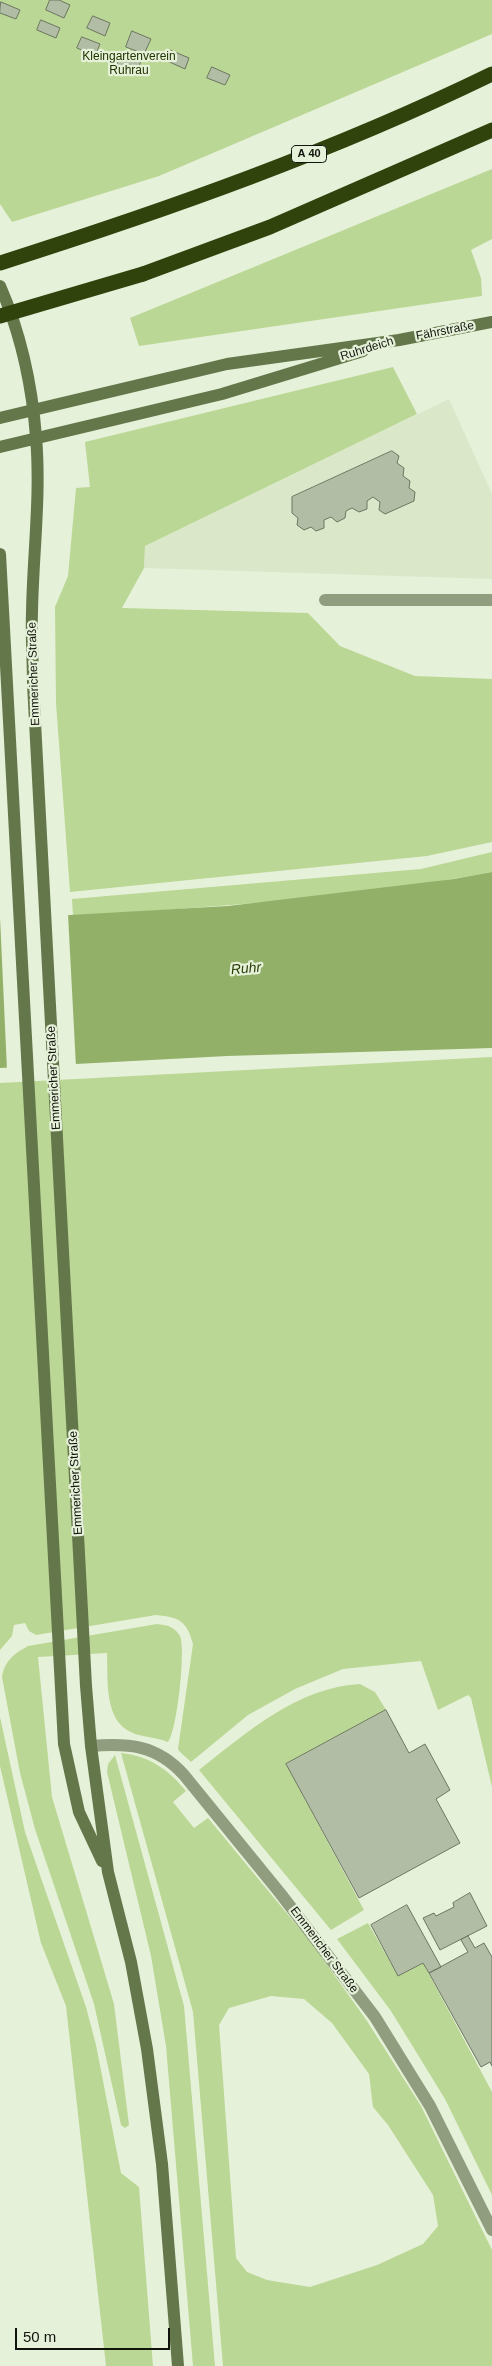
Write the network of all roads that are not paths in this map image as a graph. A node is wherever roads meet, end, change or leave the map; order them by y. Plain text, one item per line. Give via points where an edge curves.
1 (492, 74) edge
2 (492, 130) edge
3 (0, 263) edge
4 (0, 286) edge
5 (0, 316) edge
6 (492, 322) edge
7 (399, 340) junction
8 (33, 410) junction
9 (0, 418) edge
10 (36, 439) junction
11 (0, 447) edge
12 (0, 554) edge
13 (325, 600) dead end
14 (492, 600) edge
15 (91, 1746) junction
16 (108, 1872) junction
17 (492, 2230) edge
18 (178, 2366) edge

1 - 3 highway, A 40 via 345,141 123,224
2 - 5 highway, bridge via 270,227 143,274
4 - 8 main road, Emmericher Straße via 14,318
6 - 7 main road, Fährstraße
7 - 8 main road, Ruhrdeich via 227,364
7 - 10 main road, Ruhrdeich via 222,394
8 - 9 main road, Ruhrdeich
8 - 10 main road, Emmericher Straße
10 - 11 main road, Ruhrdeich
10 - 15 main road, Emmericher Straße via 33,684
12 - 16 main road, Emmericher Straße via 64,1744 79,1812
13 - 14 street
15 - 16 main road, Emmericher Straße
15 - 17 street, Emmericher Straße via 137,1746 170,1759 184,1774 375,2017 430,2106
16 - 18 main road, Emmericher Straße via 131,1962 147,2049 162,2164

